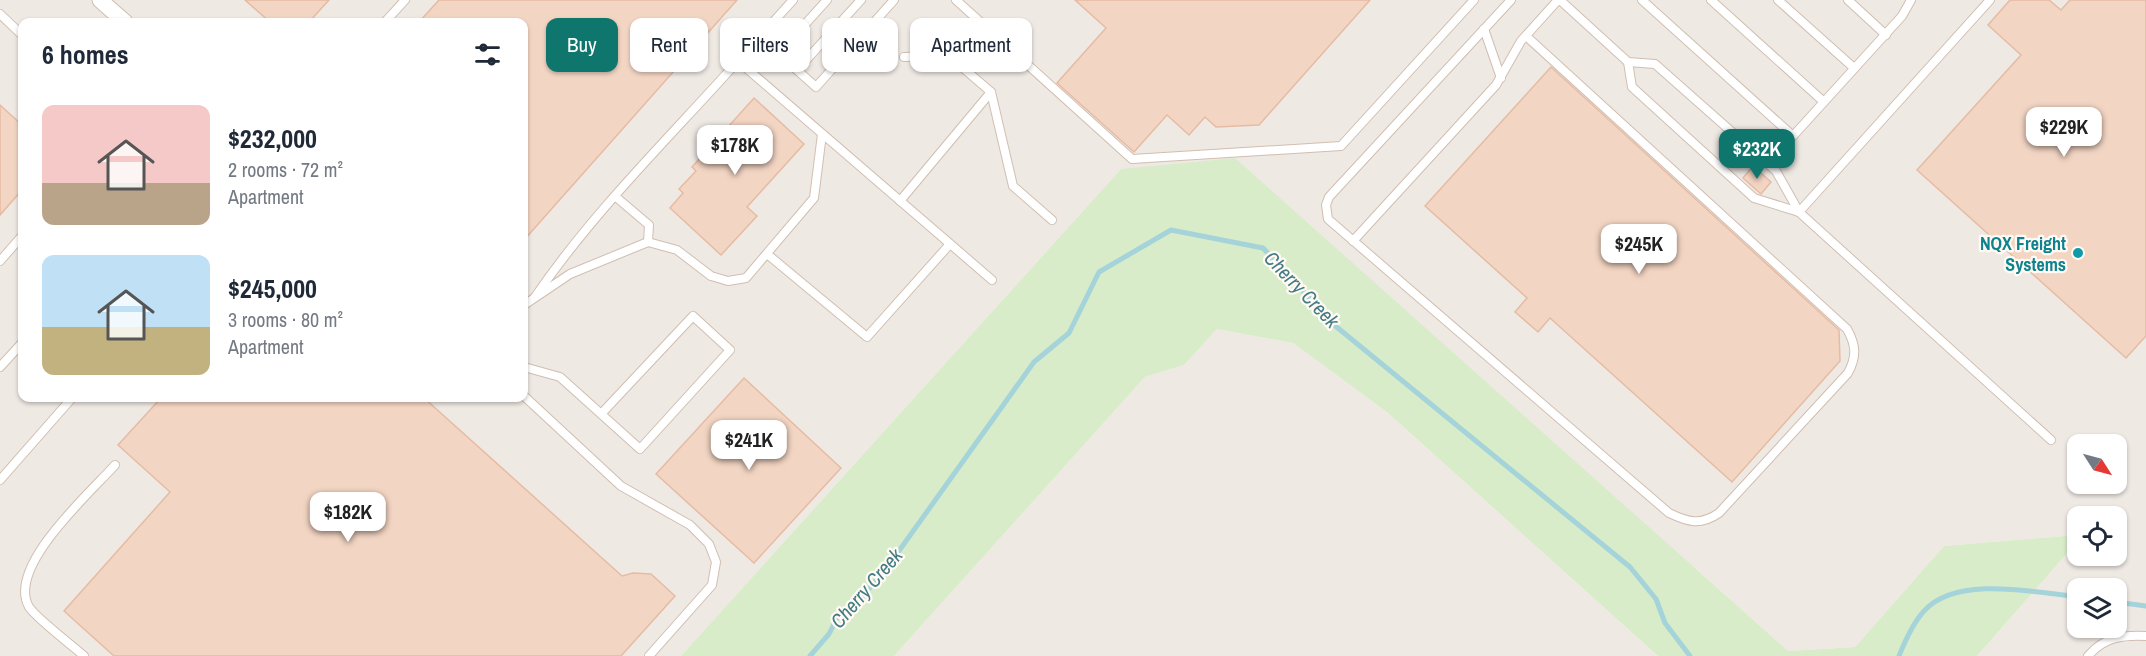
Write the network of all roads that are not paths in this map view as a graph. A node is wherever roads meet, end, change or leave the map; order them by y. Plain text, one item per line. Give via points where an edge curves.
1 (100, 0) edge
2 (405, 0) edge
3 (793, 0) edge
4 (826, 0) edge
5 (861, 0) edge
6 (894, 0) edge
7 (956, 0) edge
8 (1474, 0) edge
9 (1511, 0) edge
10 (1559, 0) edge
11 (1642, 0) edge
12 (1711, 0) edge
13 (1778, 0) edge
14 (1848, 0) edge
15 (1911, 0) edge
16 (1990, 0) edge
17 (0, 14) edge
18 (120, 18) edge
19 (389, 18) edge
20 (777, 18) edge
21 (810, 18) edge
22 (1484, 29) junction
23 (18, 31) edge
24 (1886, 34) junction
25 (1526, 36) junction
26 (810, 56) edge
27 (904, 57) dead end
28 (1628, 62) junction
29 (1854, 69) junction
30 (728, 72) edge
31 (751, 72) edge
32 (799, 72) edge
33 (1501, 78) junction
34 (991, 92) junction
35 (1824, 102) junction
36 (822, 134) junction
37 (616, 197) junction
38 (900, 201) junction
39 (1799, 212) junction
40 (1052, 220) dead end
41 (18, 241) edge
42 (1353, 241) junction
43 (648, 242) junction
44 (950, 243) junction
45 (767, 254) junction
46 (0, 261) edge
47 (992, 280) dead end
48 (535, 297) junction
49 (528, 302) edge
50 (18, 347) edge
51 (0, 367) edge
52 (528, 368) edge
53 (528, 400) edge
54 (68, 402) edge
55 (601, 414) junction
56 (2051, 440) dead end
57 (115, 465) dead end
58 (0, 480) edge
59 (2146, 636) edge
60 (84, 656) edge
61 (649, 656) edge
62 (2088, 656) edge

1 - 18 street
2 - 19 lane
3 - 20 lane
4 - 21 lane
5 - 26 lane
6 - 32 lane via 816,87
7 - 8 lane via 1132,159 1341,146
9 - 22 lane
10 - 25 lane
10 - 28 lane
11 - 35 lane via 1793,136
12 - 35 lane
13 - 29 lane
14 - 24 lane
15 - 24 lane
16 - 39 lane
17 - 23 lane
22 - 33 lane
22 - 42 lane via 1329,197 1329,219
24 - 29 lane
25 - 33 lane
25 - 42 lane via 1847,328 1856,351 1848,373 1719,513 1708,521 1690,521 1669,513
27 - 34 lane via 948,55
28 - 39 lane via 1655,64 1776,171
28 - 39 lane via 1632,87 1754,198
29 - 35 lane
30 - 37 lane
31 - 36 lane
33 - 42 lane
34 - 38 lane
34 - 40 lane via 1013,186
36 - 38 lane
36 - 45 lane via 814,198
37 - 43 lane via 649,225
37 - 48 lane
38 - 44 lane
39 - 56 lane
41 - 46 lane
43 - 45 lane via 677,250 711,276 728,281 746,278
43 - 48 lane via 570,274
44 - 45 lane via 867,337
44 - 47 lane
48 - 49 lane
50 - 51 lane
52 - 55 lane via 560,377
53 - 61 lane via 621,486 690,525 708,544 716,562 712,585
54 - 58 lane
55 - 55 lane via 693,316 730,350 640,449
57 - 60 lane via 45,544 28,570 24,588 29,607
59 - 62 lane via 2124,635 2105,640

